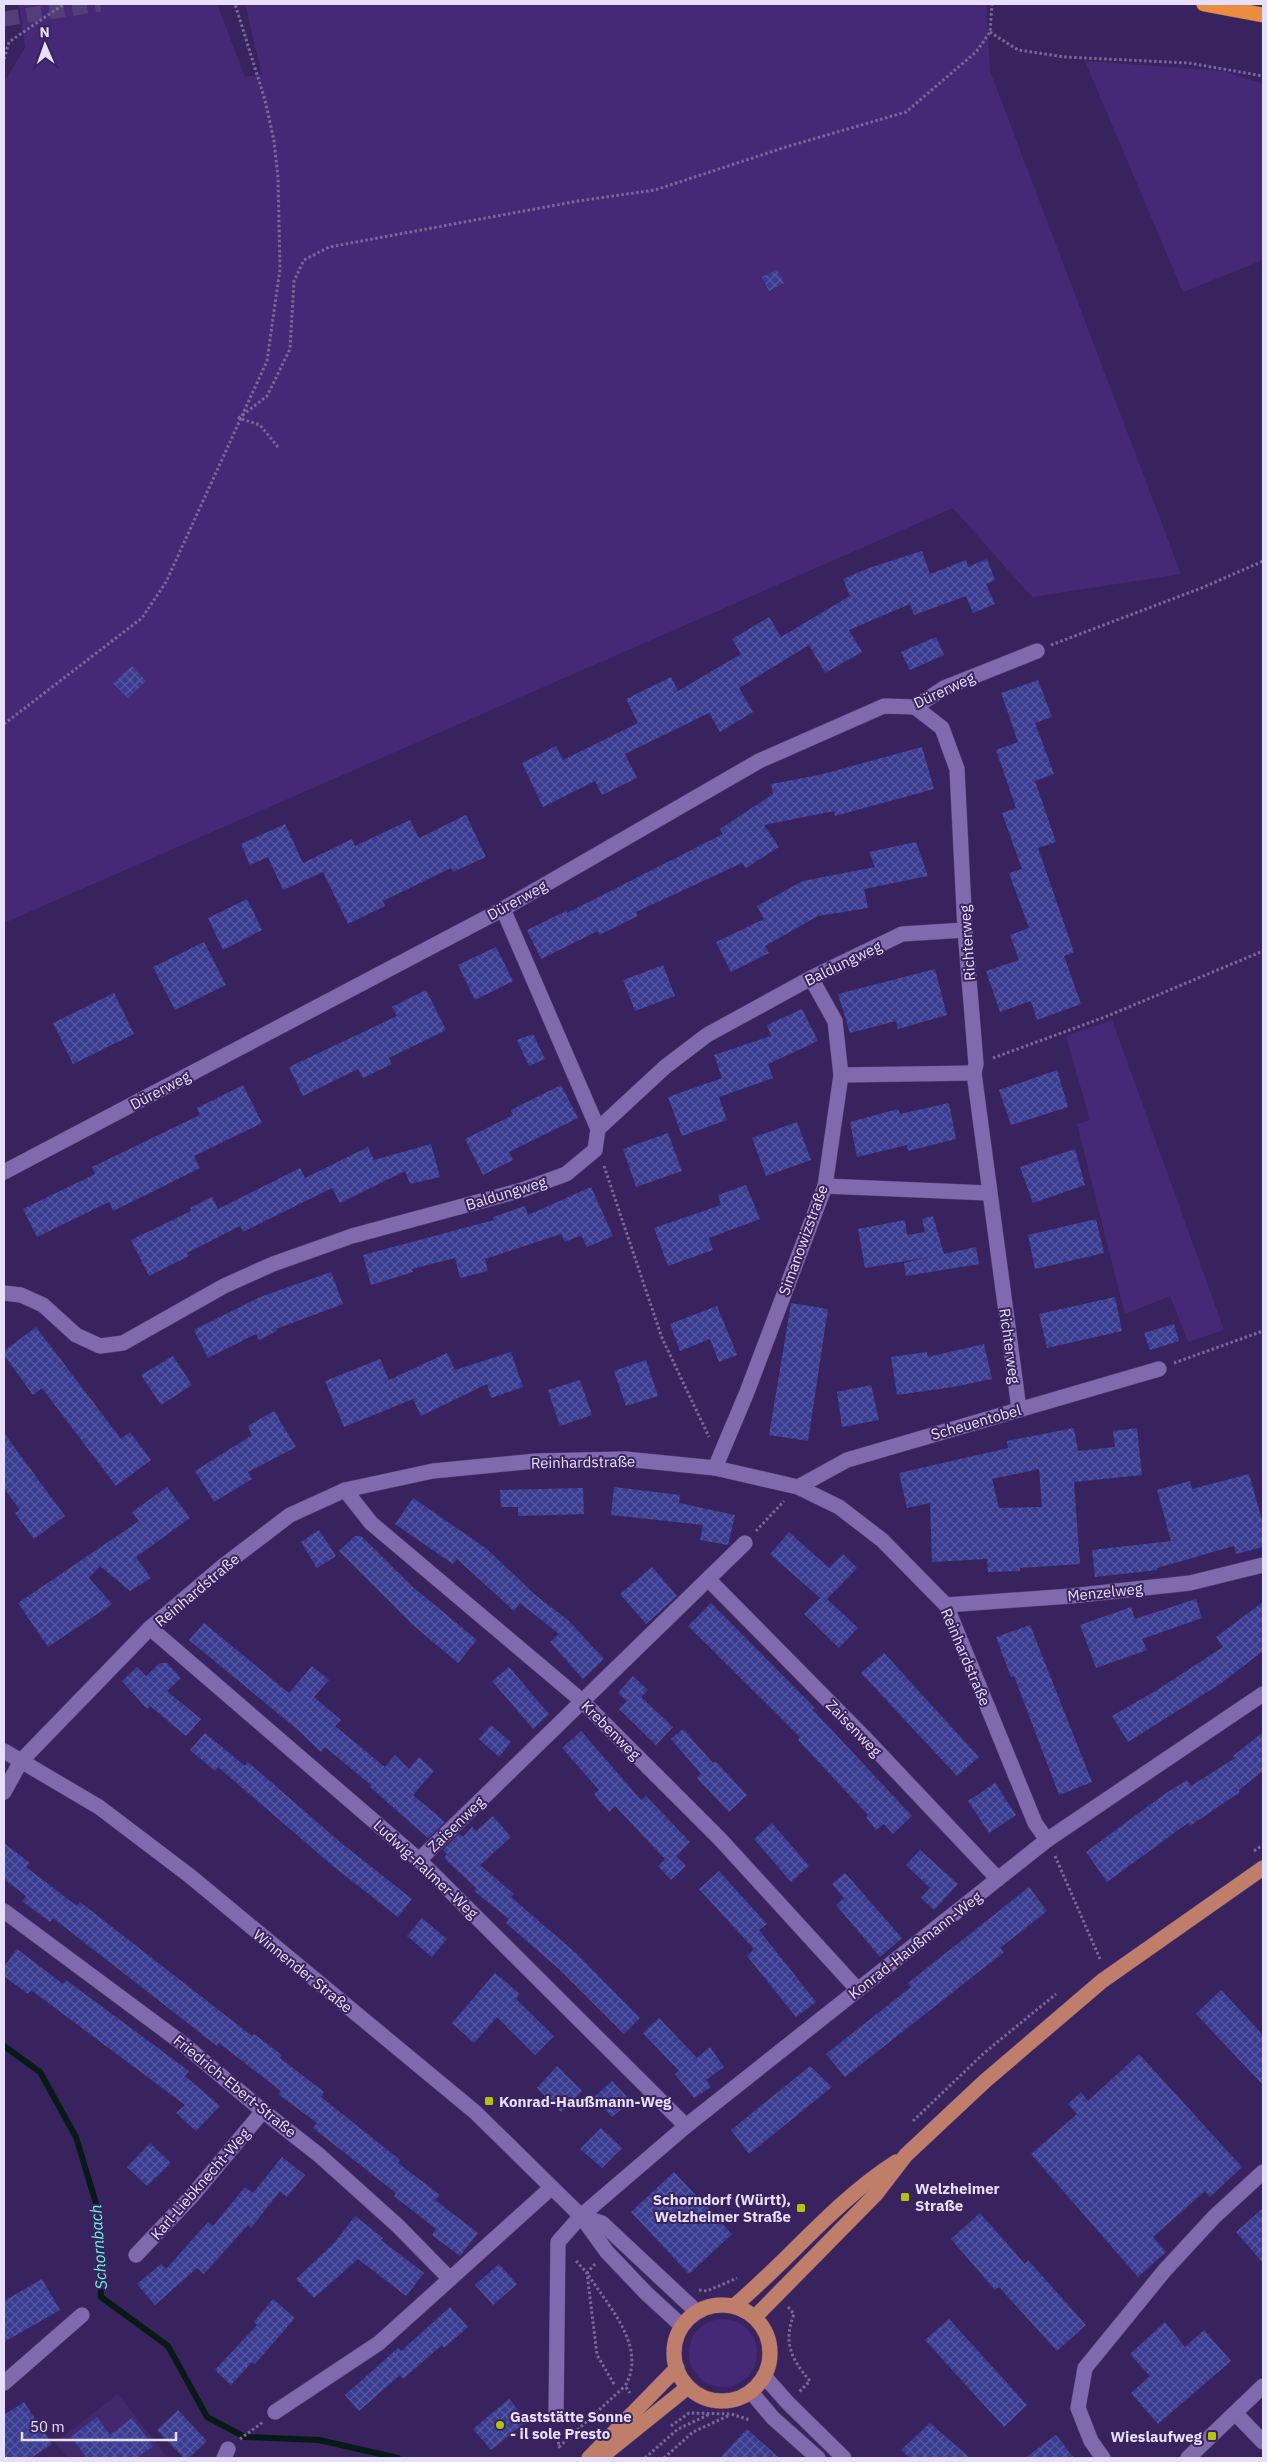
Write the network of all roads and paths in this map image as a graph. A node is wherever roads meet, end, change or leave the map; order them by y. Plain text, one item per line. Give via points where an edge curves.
1 (64, 4) edge
2 (235, 4) edge
3 (992, 4) edge
4 (1204, 4) edge
5 (1263, 15) edge
6 (990, 32) junction
7 (4, 59) edge
8 (1263, 76) edge
9 (240, 418) junction
10 (278, 447) dead end
11 (1263, 561) edge
12 (1037, 651) joint
13 (915, 706) junction
14 (4, 724) edge
15 (503, 909) junction
16 (965, 930) junction
17 (1263, 951) edge
18 (811, 978) junction
19 (975, 1069) junction
20 (840, 1075) junction
21 (598, 1129) junction
22 (594, 1150) junction
23 (4, 1172) edge
24 (825, 1186) junction
25 (988, 1193) junction
26 (4, 1293) edge
27 (1263, 1331) edge
28 (1159, 1369) joint
29 (1019, 1409) junction
30 (722, 1451) junction
31 (715, 1468) junction
32 (798, 1487) junction
33 (345, 1490) junction
34 (745, 1543) joint
35 (1263, 1565) edge
36 (708, 1579) junction
37 (946, 1605) junction
38 (150, 1628) junction
39 (1263, 1694) edge
40 (582, 1701) junction
41 (4, 1751) edge
42 (21, 1761) junction
43 (4, 1792) edge
44 (1047, 1840) junction
45 (420, 1860) junction
46 (1263, 1868) edge
47 (998, 1879) junction
48 (4, 1911) edge
49 (1100, 1958) dead end
50 (858, 1990) junction
51 (263, 2111) junction
52 (686, 2126) junction
53 (906, 2155) junction
54 (1263, 2172) edge
55 (551, 2188) junction
56 (581, 2216) junction
57 (558, 2242) junction
58 (136, 2255) dead end
59 (450, 2279) junction
60 (734, 2306) junction
61 (697, 2312) junction
62 (82, 2315) dead end
63 (754, 2317) junction
64 (682, 2326) junction
65 (677, 2368) junction
66 (764, 2376) junction
67 (4, 2383) edge
68 (614, 2384) dead end
69 (625, 2386) dead end
70 (1263, 2386) edge
71 (688, 2387) junction
72 (751, 2392) junction
73 (275, 2412) joint
74 (711, 2413) dead end
75 (731, 2414) dead end
76 (1236, 2414) junction
77 (556, 2416) joint
78 (1263, 2442) edge
79 (226, 2454) edge
80 (589, 2458) edge
81 (600, 2458) edge
82 (645, 2458) edge
83 (664, 2458) edge
84 (818, 2458) edge
85 (844, 2458) edge
86 (1103, 2458) edge
87 (1188, 2458) edge

1 - 7 path via 9,42
2 - 9 path via 274,141 280,269 267,361
3 - 6 path
4 - 5 highway
6 - 8 path via 1018,50 1065,57 1189,63
6 - 9 path via 976,52 906,112 655,190 329,247 304,260 294,281 290,349 267,396
9 - 10 path via 260,425
9 - 14 path via 166,582 142,618
11 - 12 path
12 - 13 street, Dürerweg via 944,688
13 - 15 street, Dürerweg via 884,706 759,760
13 - 16 street, Richterweg via 942,728 957,769
15 - 21 street
15 - 23 street, Dürerweg
16 - 18 street, Baldungweg via 902,934
16 - 19 street, Richterweg
17 - 19 path
18 - 20 street, Simanowizstraße via 835,1021
18 - 21 street, Baldungweg via 707,1034 665,1067
19 - 20 street
19 - 25 street, Richterweg
20 - 24 street, Simanowizstraße
21 - 22 street
22 - 26 street, Baldungweg via 566,1174 522,1190 352,1236 273,1264 224,1286 123,1343 100,1346 76,1335 43,1305
22 - 30 path via 602,1162 662,1338 714,1446
24 - 25 street
24 - 30 street, Simanowizstraße
25 - 29 street, Richterweg
27 - 28 path
28 - 29 street, Scheuentobel
29 - 32 street, Scheuentobel via 847,1460
30 - 31 street, Simanowizstraße
31 - 32 street, Reinhardstraße
31 - 33 street, Reinhardstraße via 624,1459 536,1461 433,1471
32 - 34 path
32 - 37 street, Reinhardstraße via 839,1507 882,1540
33 - 38 street, Reinhardstraße via 290,1515
33 - 40 street, Krebenweg via 371,1523
34 - 36 street, Zaisenweg
35 - 37 street, Menzelweg via 1190,1583
36 - 40 street, Zaisenweg
36 - 47 street, Zaisenweg
37 - 44 street, Reinhardstraße via 1035,1823
38 - 42 street, Reinhardstraße
38 - 45 street, Ludwig-Palmer-Weg
39 - 44 street, Konrad-Haußmann-Weg
40 - 45 street, Zaisenweg
40 - 50 street, Krebenweg via 720,1839
41 - 42 street, Winnender Straße
42 - 43 street, Reinhardstraße
42 - 55 street, Winnender Straße via 98,1808 190,1876 475,2112
44 - 47 street, Konrad-Haußmann-Weg
44 - 49 path
45 - 52 street, Ludwig-Palmer-Weg
46 - 53 main road via 1102,1981 984,2081
47 - 50 street, Konrad-Haußmann-Weg
48 - 51 street, Friedrich-Ebert-Straße via 182,2042
50 - 52 street, Konrad-Haußmann-Weg
51 - 58 street, Karl-Liebknecht-Weg via 192,2196
51 - 59 street, Friedrich-Ebert-Straße via 348,2181
52 - 56 street, Konrad-Haußmann-Weg
53 - 60 main road via 868,2180 764,2282
53 - 63 main road via 876,2194
54 - 86 street via 1214,2217 1165,2270 1085,2368 1078,2408 1091,2441
55 - 56 street, Winnender Straße
55 - 59 street
56 - 57 street, Konrad-Haußmann-Weg
56 - 61 street, Winnender Straße via 602,2223
56 - 64 street, Winnender Straße via 607,2252
57 - 68 path via 587,2273 597,2355
57 - 77 street
59 - 73 street via 379,2343
60 - 61 main road via 709,2307
60 - 63 main road
61 - 64 main road
62 - 67 street
63 - 66 main road via 765,2330 770,2345 770,2361
64 - 65 main road via 674,2354
65 - 71 main road
65 - 80 main road
66 - 72 main road
66 - 85 street
69 - 77 path via 558,2447
70 - 76 street
71 - 72 main road via 712,2400 732,2399
71 - 81 main road
72 - 84 street via 773,2418
73 - 79 path
74 - 82 path via 678,2429
75 - 83 path via 693,2432
76 - 78 street
76 - 87 street

